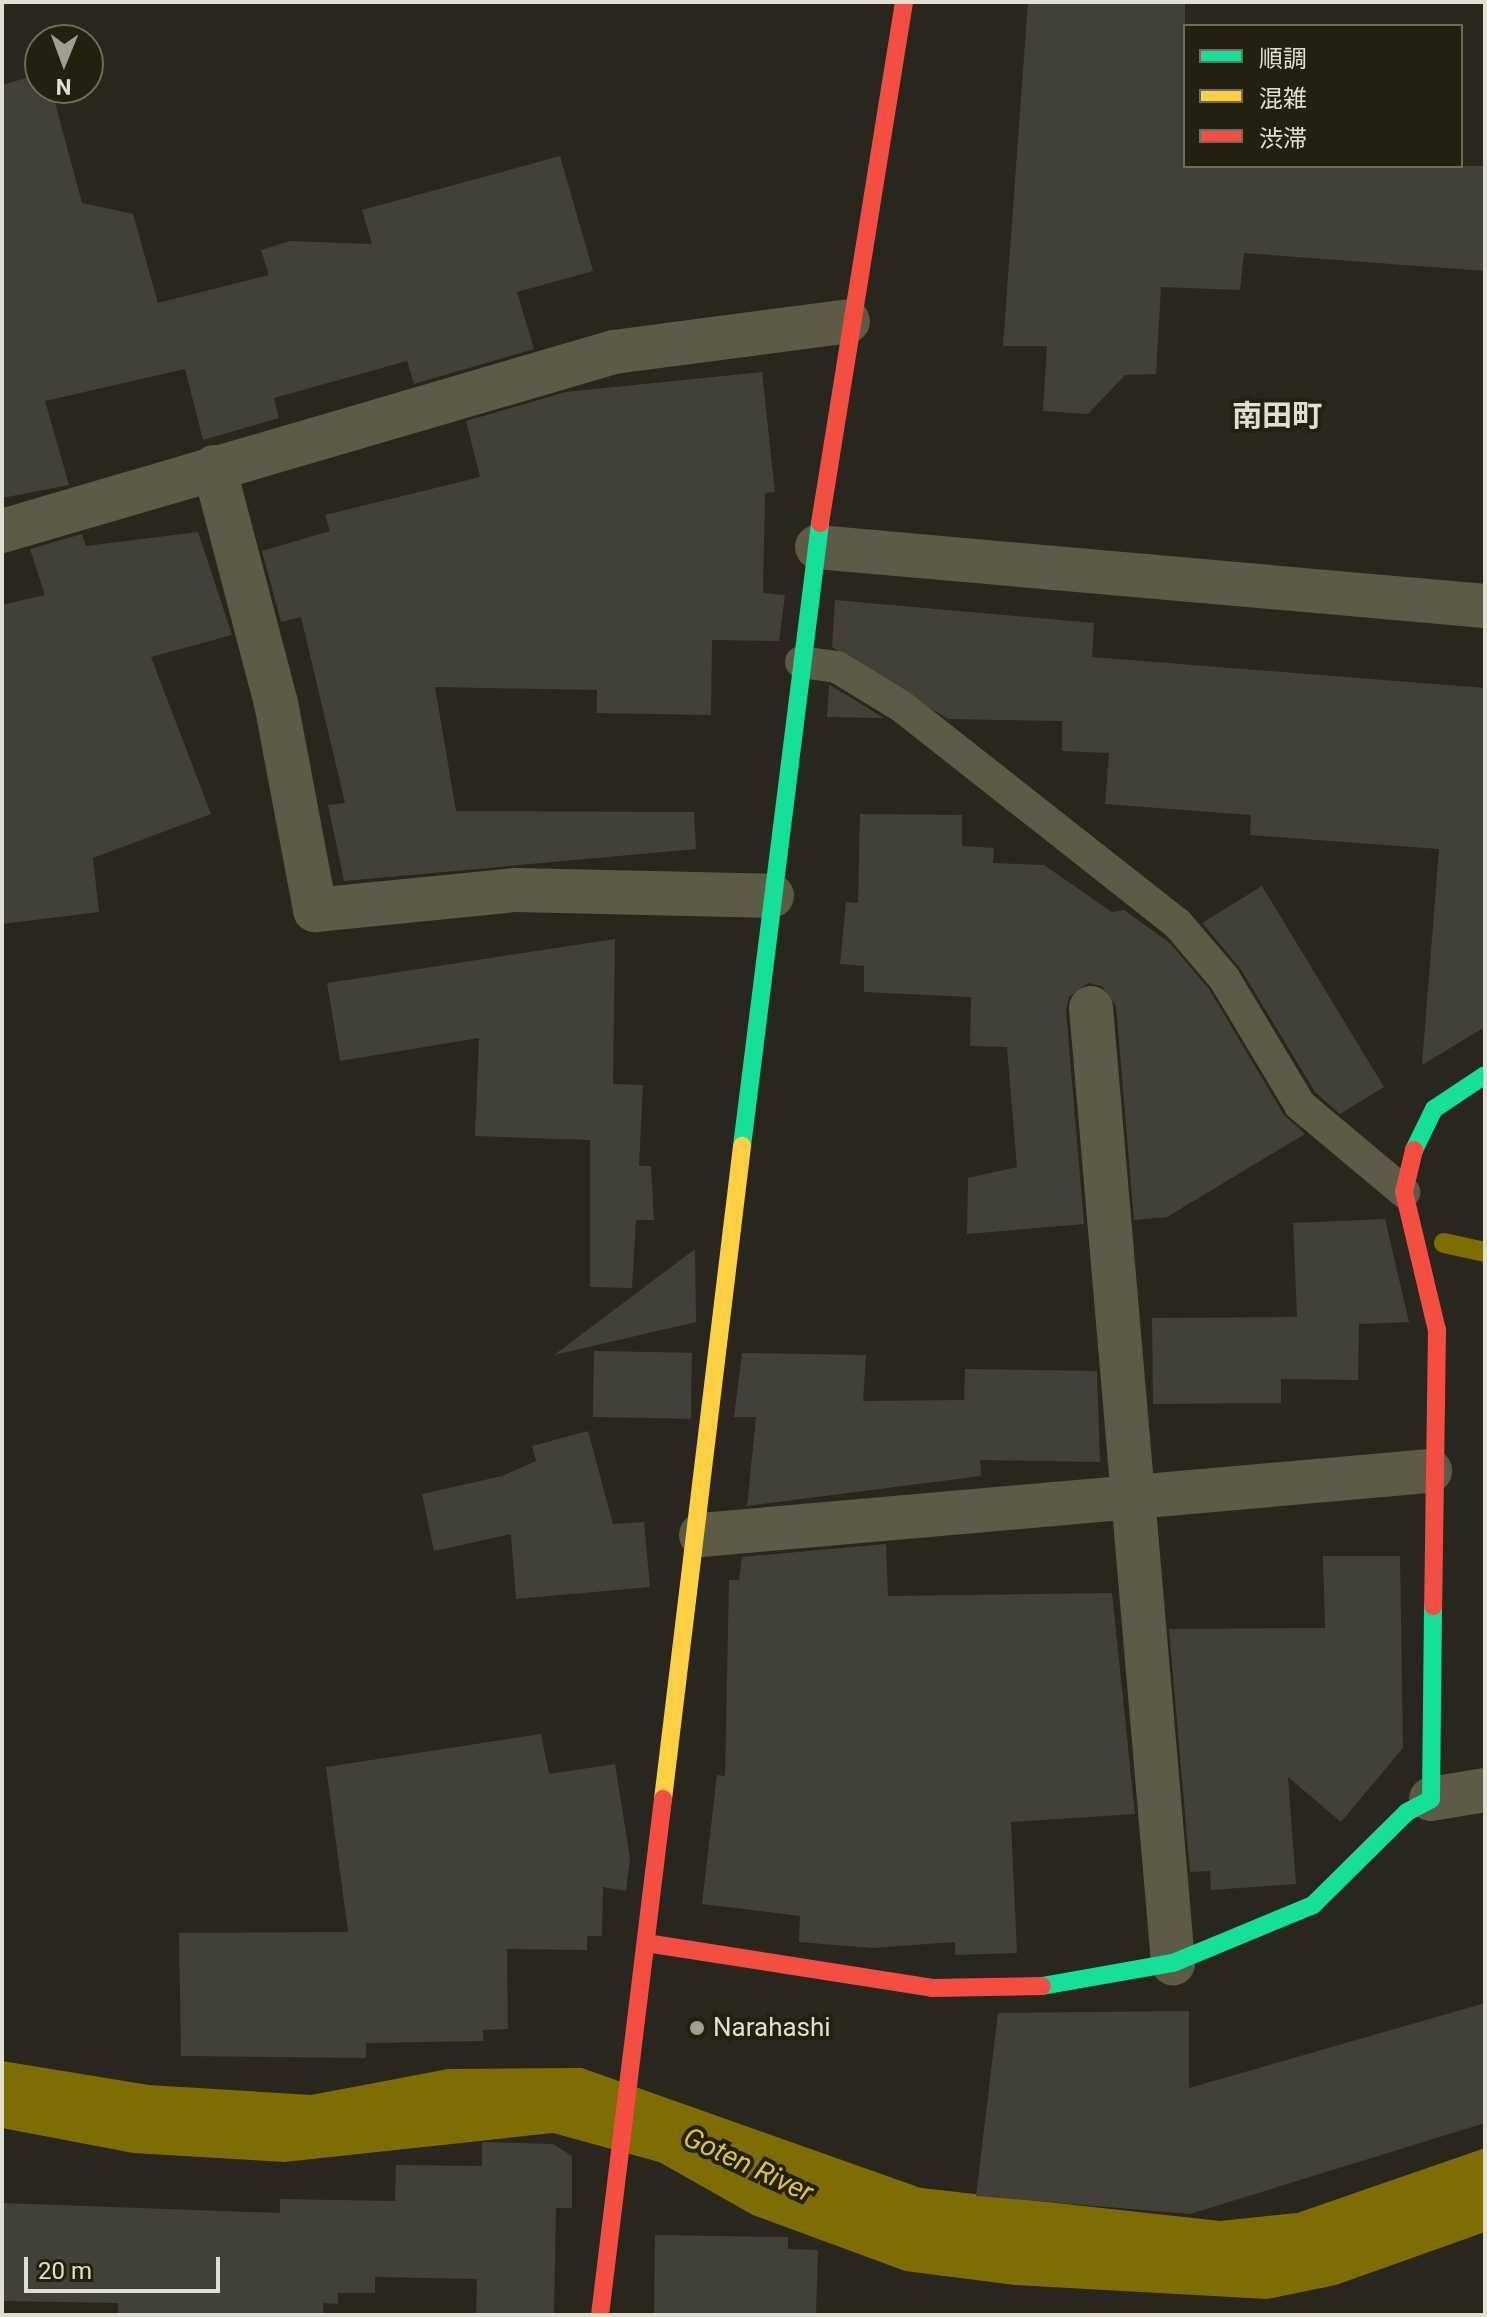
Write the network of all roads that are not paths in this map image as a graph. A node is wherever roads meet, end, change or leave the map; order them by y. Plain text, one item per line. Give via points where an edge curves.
1 (904, 2) edge
2 (848, 321) junction
3 (214, 467) junction
4 (2, 531) edge
5 (817, 547) junction
6 (1485, 606) edge
7 (801, 662) junction
8 (772, 896) junction
9 (1091, 1008) dead end
10 (1485, 1075) edge
11 (1404, 1192) junction
12 (1430, 1471) junction
13 (1130, 1494) junction
14 (701, 1535) junction
15 (1485, 1790) edge
16 (1431, 1799) junction
17 (646, 1943) junction
18 (1173, 1963) junction
19 (600, 2315) edge

1 - 2 street
2 - 3 street via 614,352
2 - 5 street
3 - 4 street
3 - 8 street via 276,703 315,910 516,890
5 - 6 street
5 - 7 street
7 - 8 street
7 - 11 lane via 837,667 901,706 1177,923 1224,978 1300,1105
8 - 14 street
9 - 13 street
10 - 11 street via 1434,1109 1409,1161
11 - 12 street via 1434,1298
12 - 13 street
12 - 16 street
13 - 14 street
13 - 18 street
14 - 17 street
15 - 16 street
16 - 18 street via 1407,1812 1313,1905
17 - 18 street via 932,1988 1031,1988
17 - 19 street via 615,2159

